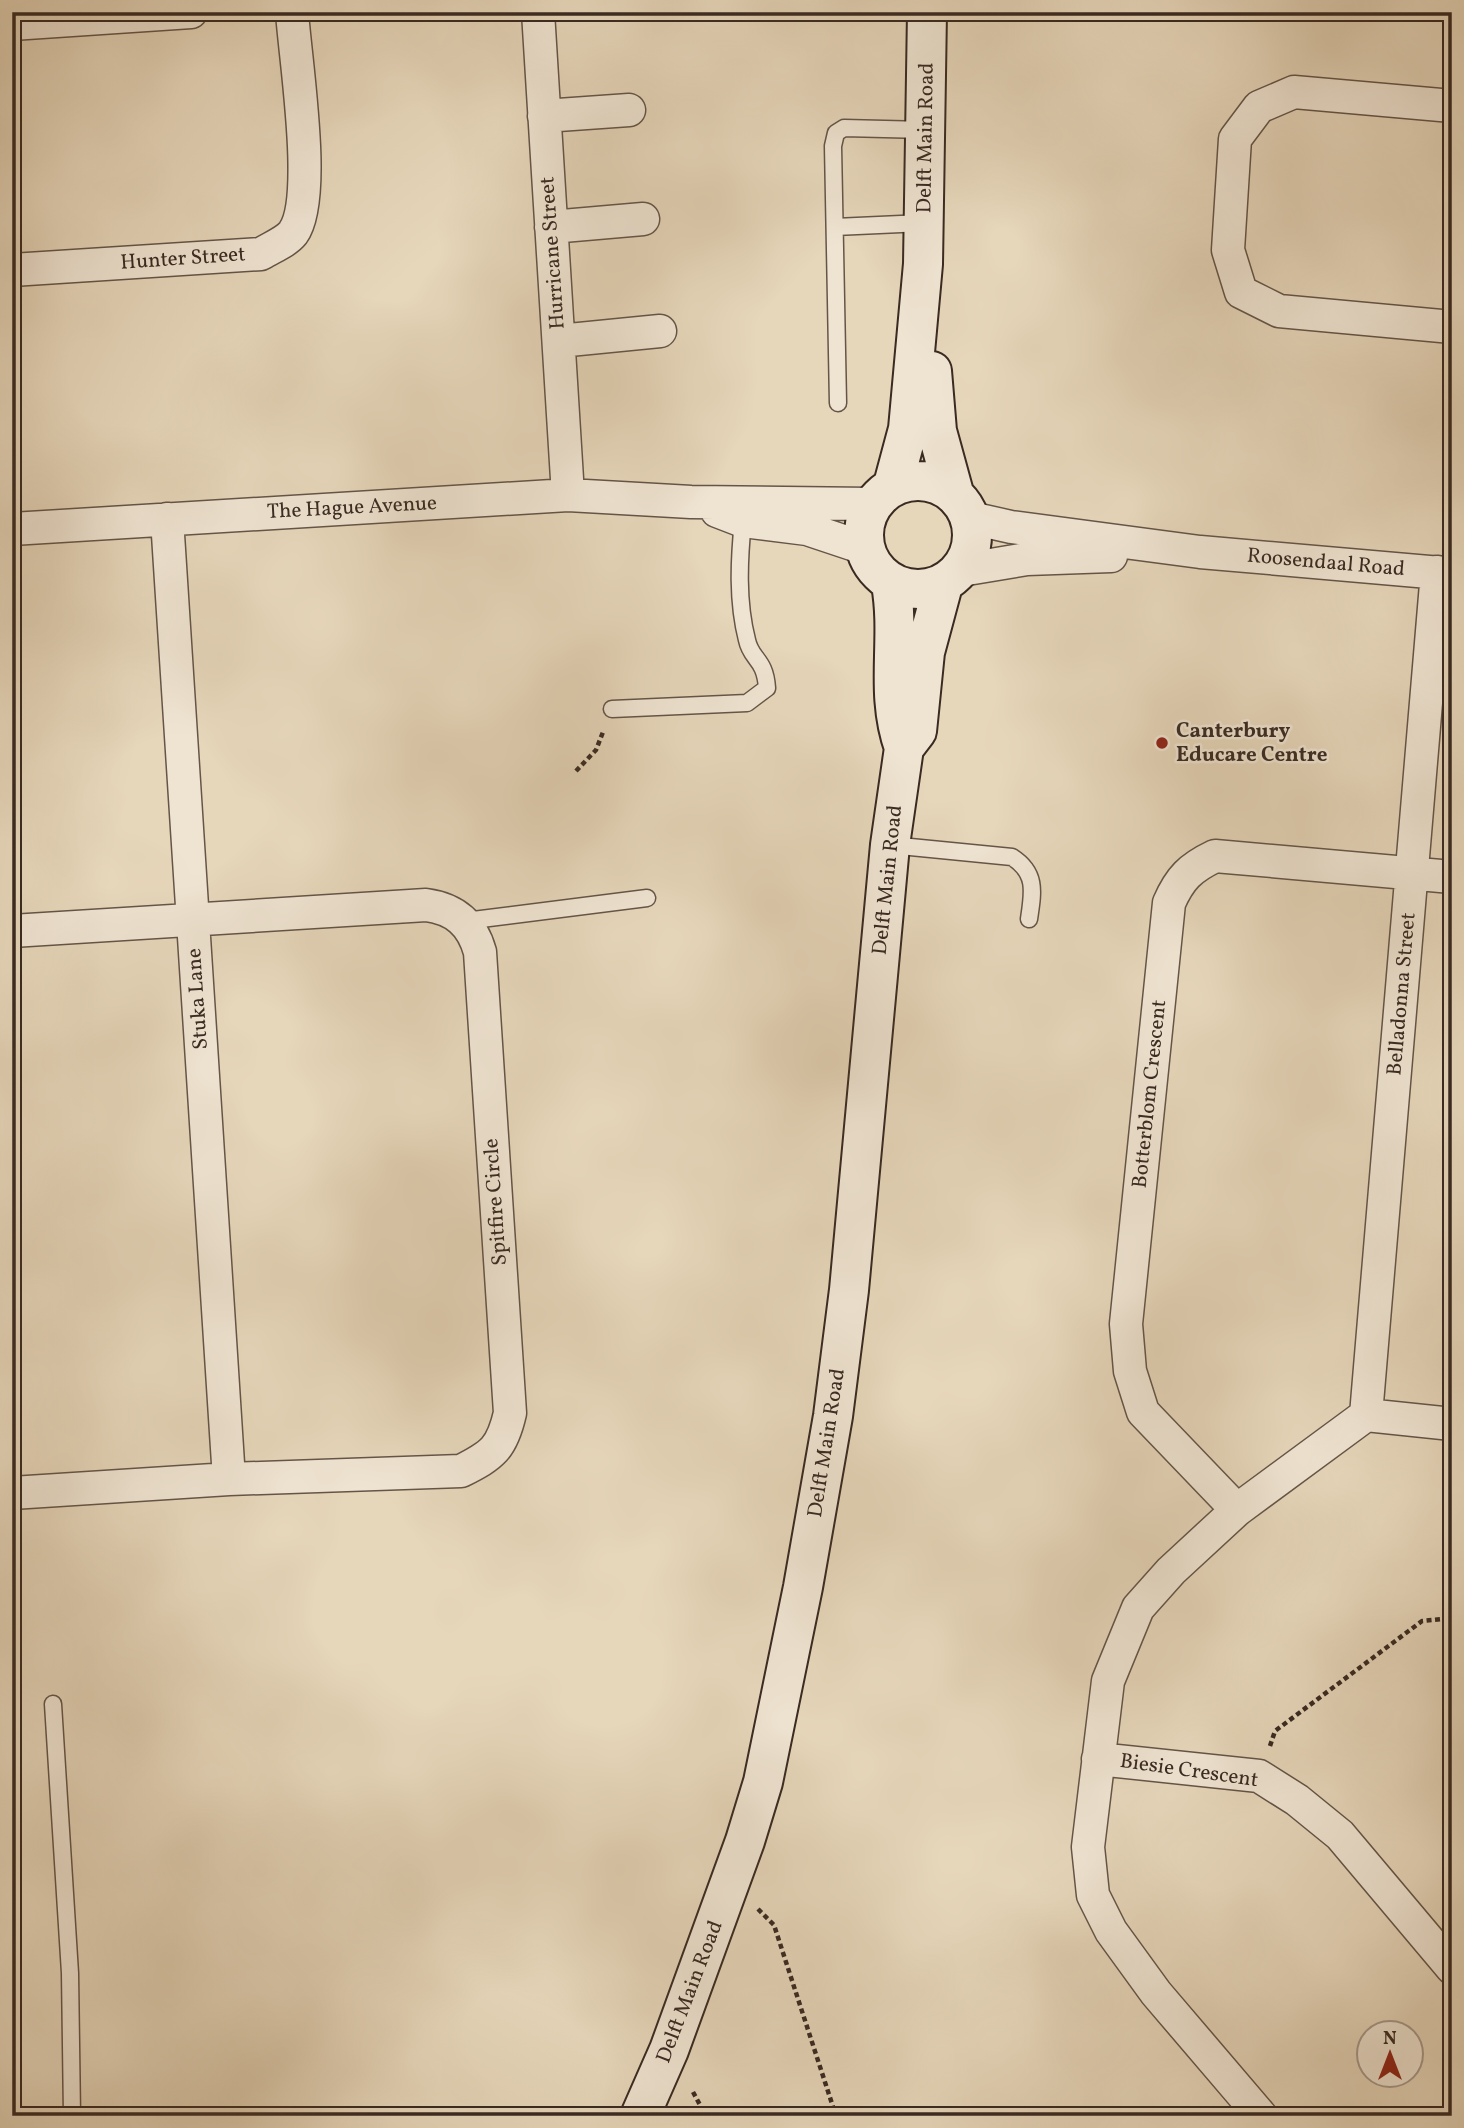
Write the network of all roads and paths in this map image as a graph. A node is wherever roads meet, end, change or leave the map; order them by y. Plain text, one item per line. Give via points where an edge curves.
1 (191, 12) edge
2 (292, 12) edge
3 (538, 12) edge
4 (927, 12) edge
5 (12, 24) edge
6 (1452, 106) edge
7 (629, 110) dead end
8 (544, 116) junction
9 (927, 130) junction
10 (643, 219) dead end
11 (924, 223) junction
12 (551, 227) junction
13 (835, 227) junction
14 (923, 264) junction
15 (12, 270) edge
16 (1452, 327) edge
17 (660, 331) dead end
18 (559, 341) junction
19 (838, 403) dead end
20 (568, 495) junction
21 (882, 495) junction
22 (691, 502) junction
23 (962, 505) junction
24 (167, 519) junction
25 (743, 521) junction
26 (12, 529) edge
27 (864, 548) junction
28 (1200, 552) junction
29 (1444, 573) edge
30 (952, 577) junction
31 (891, 584) junction
32 (612, 709) joint
33 (904, 748) junction
34 (576, 771) dead end
35 (890, 845) junction
36 (1412, 873) junction
37 (1452, 877) edge
38 (647, 898) dead end
39 (193, 918) junction
40 (1029, 919) dead end
41 (465, 921) junction
42 (12, 931) edge
43 (1366, 1415) junction
44 (1452, 1424) edge
45 (229, 1479) junction
46 (12, 1493) edge
47 (1237, 1510) junction
48 (1452, 1618) edge
49 (54, 1704) dead end
50 (1098, 1759) junction
51 (1259, 1776) junction
52 (758, 1908) dead end
53 (1452, 1968) edge
54 (693, 2092) dead end
55 (72, 2116) edge
56 (640, 2116) edge
57 (706, 2116) edge
58 (836, 2116) edge
59 (1261, 2116) edge

1 - 5 street
2 - 15 street, Hunter Street via 305,178 302,214 292,235 261,254
3 - 8 street, Hurricane Street
4 - 9 street, Delft Main Road
6 - 16 street via 1294,92 1259,107 1235,139 1228,250 1241,292 1279,311
7 - 8 street
8 - 12 street, Hurricane Street
9 - 11 street, Delft Main Road
9 - 13 lane via 844,128 836,132
10 - 12 street
11 - 13 lane
11 - 14 street, Delft Main Road
12 - 18 street, Hurricane Street
13 - 19 lane
14 - 21 street, Delft Main Road via 908,429
14 - 23 street, Delft Main Road via 937,431
17 - 18 street
18 - 20 street, Hurricane Street
20 - 22 street, The Hague Avenue
20 - 24 street, The Hague Avenue
21 - 22 street, The Hague Avenue
21 - 23 street via 925,480
21 - 27 street via 863,525
22 - 25 street, The Hague Avenue
23 - 28 street, Roosendaal Road via 1011,527
23 - 30 street via 973,545
24 - 26 street, The Hague Avenue
24 - 39 street, Stuka Lane
25 - 27 street, The Hague Avenue via 807,529
25 - 32 lane via 741,611 747,643 766,668 767,688 747,703
27 - 31 street via 874,569
28 - 29 street, Roosendaal Road
28 - 30 street, Roosendaal Road via 1027,559
29 - 36 street, Belladonna Street
30 - 31 street via 917,591
30 - 33 street, Delft Main Road via 925,652 917,730
31 - 33 street, Delft Main Road via 897,625 895,721
32 - 34 path via 596,751
33 - 35 street, Delft Main Road
35 - 40 lane via 1012,857 1025,865 1032,877
35 - 56 street, Delft Main Road via 847,1303 803,1587 763,1782 745,1841 669,2050
36 - 37 street, Botterblom Crescent
36 - 43 street, Belladonna Street
36 - 47 street, Botterblom Crescent via 1215,856 1179,880 1169,903 1126,1324 1130,1371 1143,1412
38 - 41 lane
39 - 41 street via 426,905 454,912
39 - 42 street
39 - 45 street, Stuka Lane
41 - 45 street, Spitfire Circle via 480,952 510,1413 504,1440 487,1458 461,1471
43 - 44 street
43 - 47 street
45 - 46 street, Spitfire Circle
47 - 50 street via 1138,1608 1108,1681
48 - 51 path via 1422,1621 1275,1731
49 - 55 lane via 70,1973
50 - 51 street, Biesie Crescent
50 - 59 street via 1088,1847 1093,1895 1111,1931 1156,1993
51 - 53 street, Biesie Crescent via 1340,1835
52 - 58 path via 774,1925
54 - 57 path

